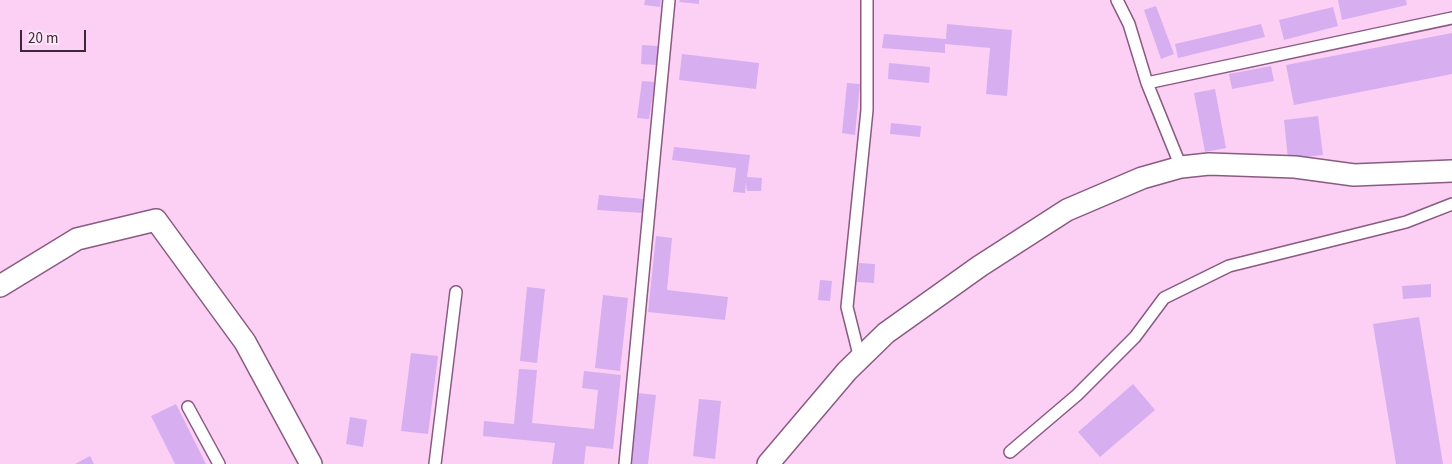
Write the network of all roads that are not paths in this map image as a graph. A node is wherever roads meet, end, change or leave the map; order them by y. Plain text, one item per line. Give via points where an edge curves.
1 (669, 0) edge
2 (867, 0) edge
3 (1117, 0) edge
4 (1452, 18) edge
5 (1147, 83) junction
6 (1181, 167) junction
7 (1452, 171) edge
8 (1452, 204) edge
9 (0, 286) edge
10 (456, 292) dead end
11 (860, 359) junction
12 (188, 407) dead end
13 (1010, 452) dead end
14 (219, 464) edge
15 (311, 464) edge
16 (435, 464) edge
17 (625, 464) edge
18 (768, 464) edge

1 - 17 lane
2 - 11 lane via 867,110 847,307
3 - 5 lane via 1129,24
4 - 5 lane
5 - 6 lane
6 - 7 street via 1241,164 1354,175
6 - 11 street via 1142,178 1067,210 980,266 886,333
8 - 13 lane via 1406,222 1229,266 1164,298 1135,336 1077,395
9 - 15 street via 77,239 156,220 245,342
10 - 16 lane
11 - 18 street
12 - 14 lane

